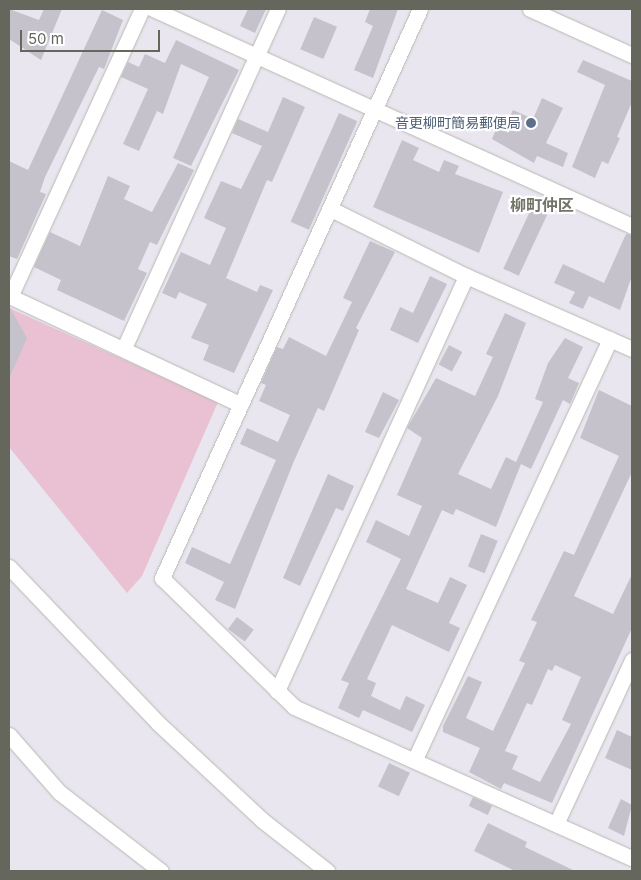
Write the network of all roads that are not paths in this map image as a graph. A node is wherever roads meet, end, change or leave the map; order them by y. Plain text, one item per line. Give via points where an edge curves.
1 (142, 9) edge
2 (153, 9) edge
3 (278, 9) edge
4 (420, 9) edge
5 (530, 9) edge
6 (257, 55) junction
7 (632, 55) edge
8 (374, 110) junction
9 (331, 209) junction
10 (632, 226) edge
11 (466, 276) junction
12 (9, 296) edge
13 (610, 339) junction
14 (124, 348) junction
15 (632, 349) edge
16 (240, 404) junction
17 (9, 567) edge
18 (632, 660) edge
19 (277, 691) junction
20 (9, 735) edge
21 (415, 759) junction
22 (556, 824) junction
23 (632, 858) edge
24 (161, 871) edge
25 (326, 871) edge

1 - 12 street
2 - 6 street
3 - 6 street
4 - 8 street
5 - 7 street
6 - 8 street
6 - 14 street
8 - 9 street
8 - 10 street
9 - 11 street
9 - 16 street
11 - 13 street
11 - 19 street
12 - 14 street
13 - 15 street
13 - 21 street
14 - 16 street
16 - 19 street via 162,578
17 - 25 street via 158,723 262,820
18 - 22 street
19 - 21 street via 294,707
20 - 24 street via 59,792
21 - 22 street
22 - 23 street

